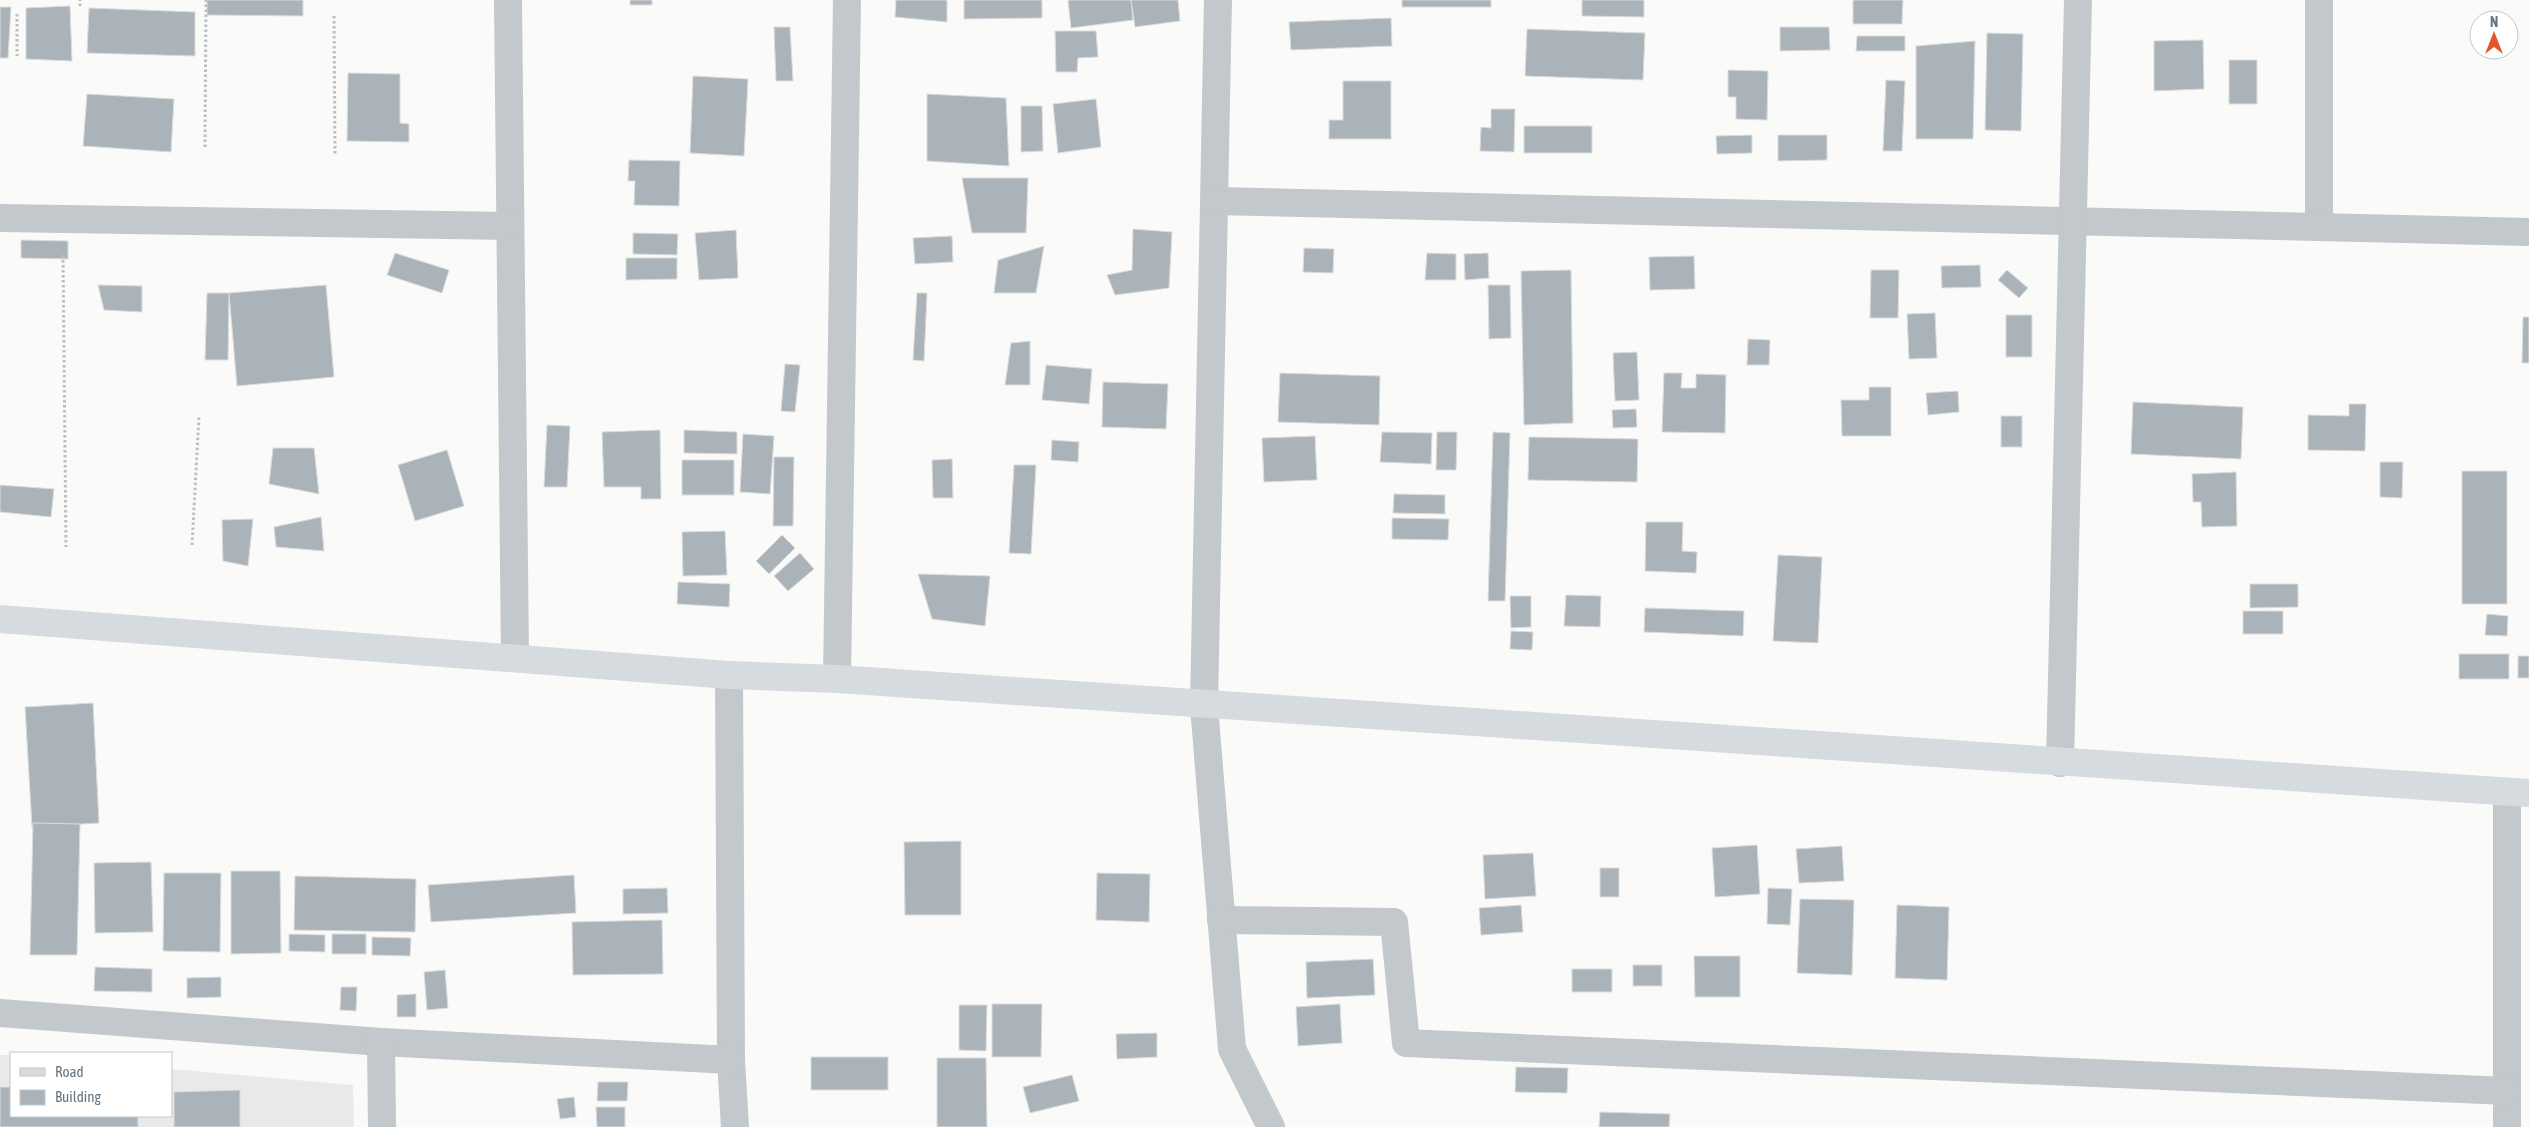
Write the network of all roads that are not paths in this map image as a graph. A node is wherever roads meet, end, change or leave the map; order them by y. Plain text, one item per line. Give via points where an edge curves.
1 (508, 0) edge
2 (847, 0) edge
3 (1218, 0) edge
4 (2078, 0) edge
5 (2319, 0) edge
6 (1214, 201) junction
7 (0, 218) edge
8 (2072, 221) junction
9 (510, 226) junction
10 (2319, 227) junction
11 (2529, 232) edge
12 (0, 619) edge
13 (515, 658) junction
14 (729, 675) junction
15 (837, 679) junction
16 (1204, 706) junction
17 (2060, 763) junction
18 (2518, 793) edge
19 (1221, 920) junction
20 (0, 1013) edge
21 (381, 1042) junction
22 (732, 1060) junction
23 (2506, 1091) junction
24 (382, 1127) edge
25 (735, 1127) edge
26 (1271, 1127) edge
27 (2507, 1127) edge

1 - 9 street
2 - 15 street
3 - 6 street
4 - 8 street
5 - 10 street
6 - 8 street
6 - 16 street
7 - 9 street
8 - 10 street
8 - 17 street
9 - 13 street
10 - 11 street
12 - 13 street
13 - 14 street
14 - 15 street
14 - 22 street
15 - 16 street
16 - 17 street
16 - 19 street
17 - 18 street
18 - 23 street
19 - 23 street via 1394,922 1406,1043
19 - 26 street via 1232,1050
20 - 21 street
21 - 22 street
21 - 24 street
22 - 25 street
23 - 27 street

